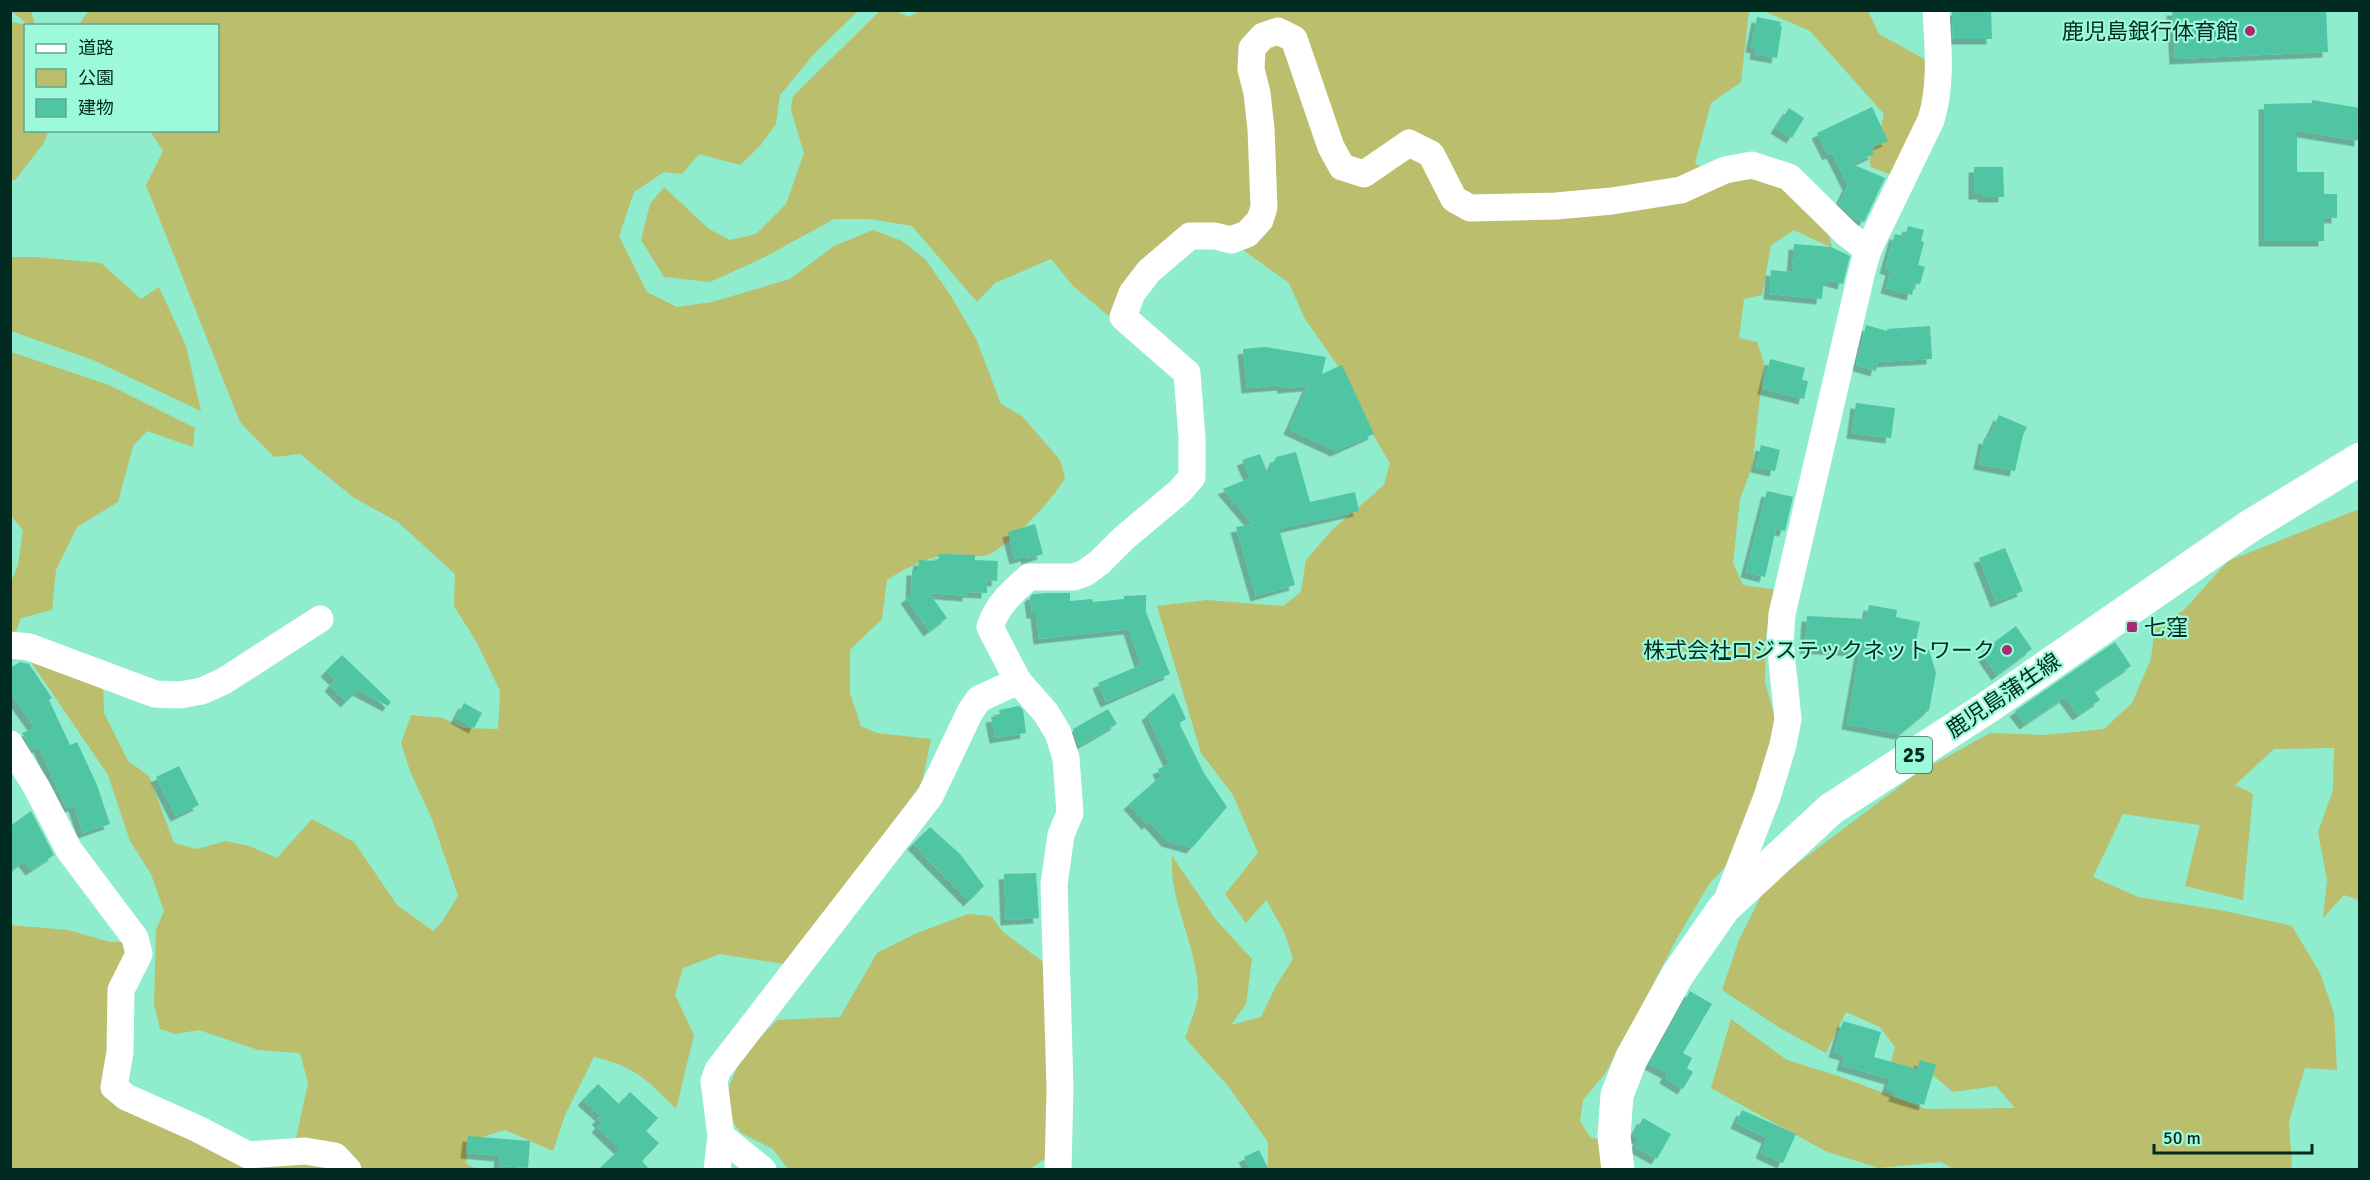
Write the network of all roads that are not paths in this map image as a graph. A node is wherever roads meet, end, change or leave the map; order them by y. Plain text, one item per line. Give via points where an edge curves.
1 (1936, 10) edge
2 (1868, 250) junction
3 (2360, 459) edge
4 (320, 619) dead end
5 (10, 645) edge
6 (1018, 681) junction
7 (10, 744) edge
8 (1724, 908) junction
9 (721, 1136) junction
10 (348, 1170) edge
11 (717, 1170) edge
12 (763, 1170) edge
13 (1058, 1170) edge
14 (1618, 1170) edge

1 - 2 street via 1939,73 1931,120
2 - 6 street via 1789,177 1752,165 1725,170 1681,190 1612,201 1470,208 1454,199 1431,154 1409,143 1364,174 1342,167 1331,147 1294,39 1278,31 1263,36 1252,48 1251,69 1261,129 1264,207 1260,220 1247,234 1231,240 1190,236 1149,271 1132,293 1123,317 1187,373 1192,477 1085,573 1074,577 1029,577 1006,597 990,627
2 - 8 street via 1782,614 1780,642 1788,719 1784,744
3 - 8 main road, 鹿児島蒲生線 / 25 via 2250,526 1832,810
4 - 5 street via 224,681 202,691 180,694 155,694 29,647
6 - 9 street via 979,699 930,796 718,1070 714,1081
6 - 13 street via 1046,713 1066,758 1070,813 1060,835 1054,884 1060,1088
7 - 10 street via 69,850 135,938 139,954 121,990 120,1052 114,1087 126,1097 248,1155 305,1151 335,1156
8 - 14 main road, 鹿児島蒲生線 / 25 via 1678,974 1631,1059 1617,1095 1614,1136
9 - 11 street
9 - 12 street

